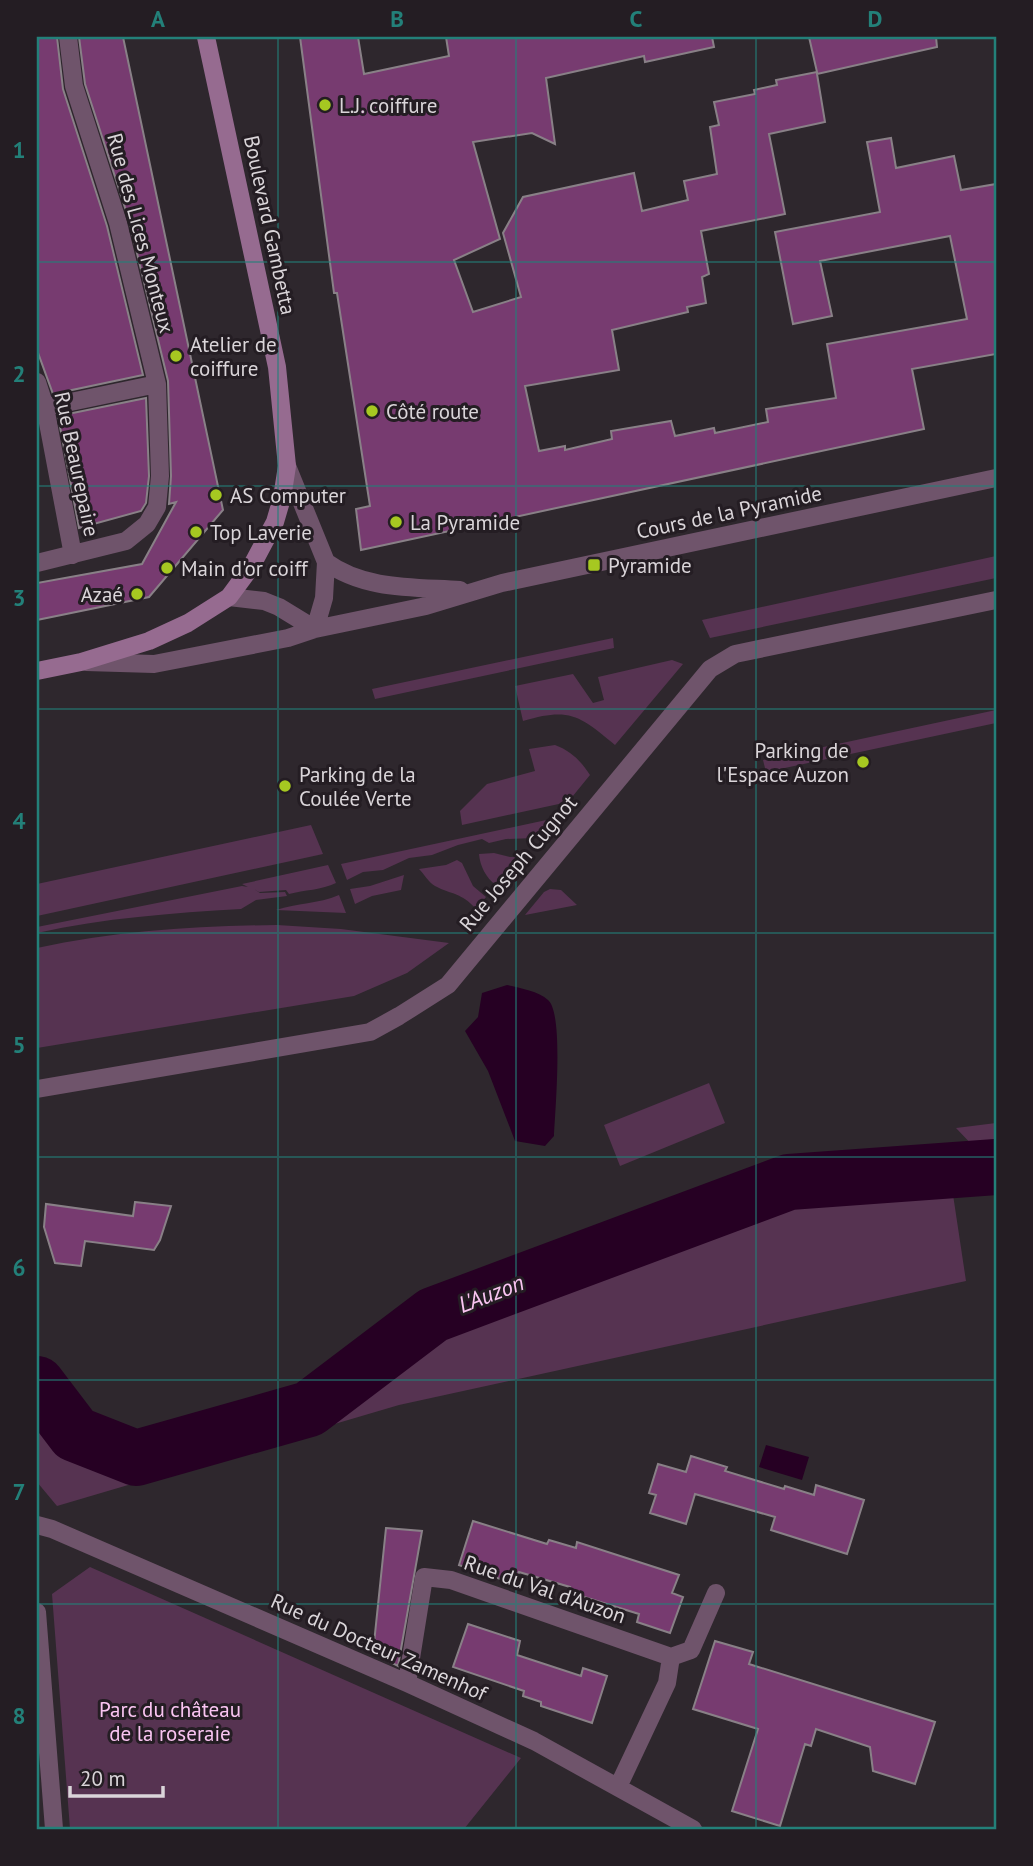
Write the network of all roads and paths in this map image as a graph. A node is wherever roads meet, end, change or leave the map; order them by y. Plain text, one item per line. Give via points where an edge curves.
1 (68, 37) edge
2 (206, 37) edge
3 (37, 382) edge
4 (157, 384) junction
5 (41, 408) edge
6 (287, 466) junction
7 (996, 478) edge
8 (73, 555) junction
9 (37, 562) edge
10 (326, 562) junction
11 (471, 590) junction
12 (229, 597) junction
13 (996, 600) edge
14 (315, 629) junction
15 (81, 662) junction
16 (37, 671) edge
17 (37, 1089) edge
18 (37, 1525) edge
19 (716, 1593) dead end
20 (37, 1615) edge
21 (671, 1657) junction
22 (407, 1683) junction
23 (618, 1787) junction
24 (54, 1829) edge
25 (693, 1829) edge

1 - 4 street, Rue des Lices Monteux via 74,86 118,223
2 - 6 main road, Boulevard Gambetta via 277,367
3 - 5 street, Rue Beaurepaire
4 - 5 street
4 - 8 street, Rue des Lices Monteux via 157,507 147,524 126,541
5 - 8 street, Rue Beaurepaire
6 - 10 street
6 - 12 main road, Boulevard Gambetta via 275,522
7 - 11 street, Cours de la Pyramide
8 - 9 street
10 - 11 street via 358,580
10 - 14 street via 326,587
11 - 14 street via 426,606
12 - 14 street via 264,601
12 - 15 main road via 149,641
13 - 17 street, Rue Joseph Cugnot via 735,654 710,669 448,985 370,1032
14 - 15 street via 154,664
15 - 16 main road
18 - 22 street, Rue du Docteur Zamenhof
19 - 21 street via 691,1650
20 - 24 street
21 - 22 street, Rue du Val d'Auzon via 451,1580 424,1577
21 - 23 street via 667,1683
22 - 23 street, Rue du Docteur Zamenhof via 534,1741
23 - 25 street, Rue du Docteur Zamenhof

